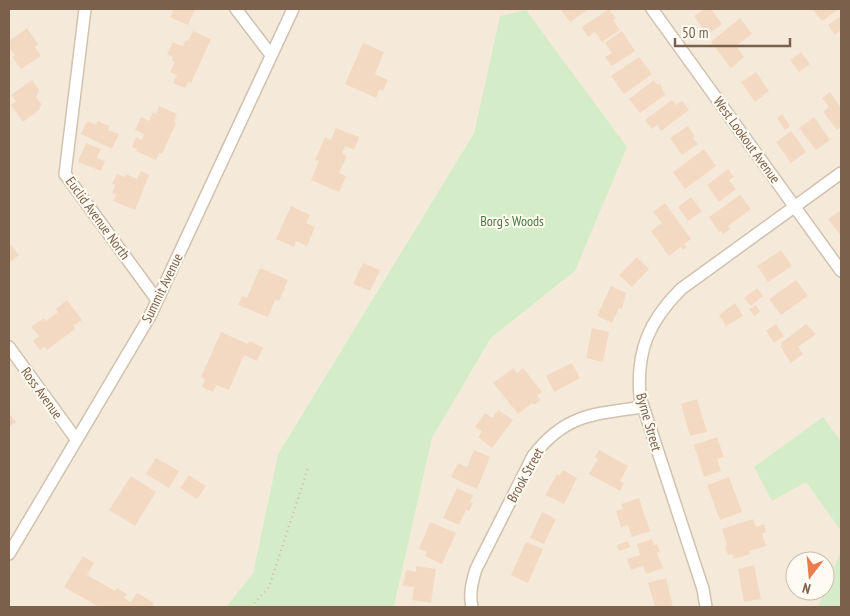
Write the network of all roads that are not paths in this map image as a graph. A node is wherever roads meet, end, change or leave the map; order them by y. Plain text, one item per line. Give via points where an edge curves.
1 (85, 9) edge
2 (236, 9) edge
3 (292, 9) edge
4 (652, 9) edge
5 (271, 55) junction
6 (841, 173) edge
7 (795, 206) junction
8 (841, 271) edge
9 (157, 300) junction
10 (9, 347) edge
11 (643, 407) junction
12 (76, 439) junction
13 (9, 554) edge
14 (472, 607) edge
15 (706, 607) edge

1 - 9 street, Euclid Avenue North via 65,174
2 - 5 street
3 - 5 street, Summit Avenue
4 - 7 street, West Lookout Avenue
5 - 9 street, Summit Avenue
6 - 7 street, Byrne Street
7 - 8 street, West Lookout Avenue
7 - 11 street, Byrne Street via 681,289 665,305 645,340 640,362 638,381
9 - 12 street, Summit Avenue
10 - 12 street, Ross Avenue
11 - 14 street, Brook Street via 576,419 544,442 533,456 476,569 470,599
11 - 15 street, Byrne Street via 703,589
12 - 13 street, Summit Avenue

